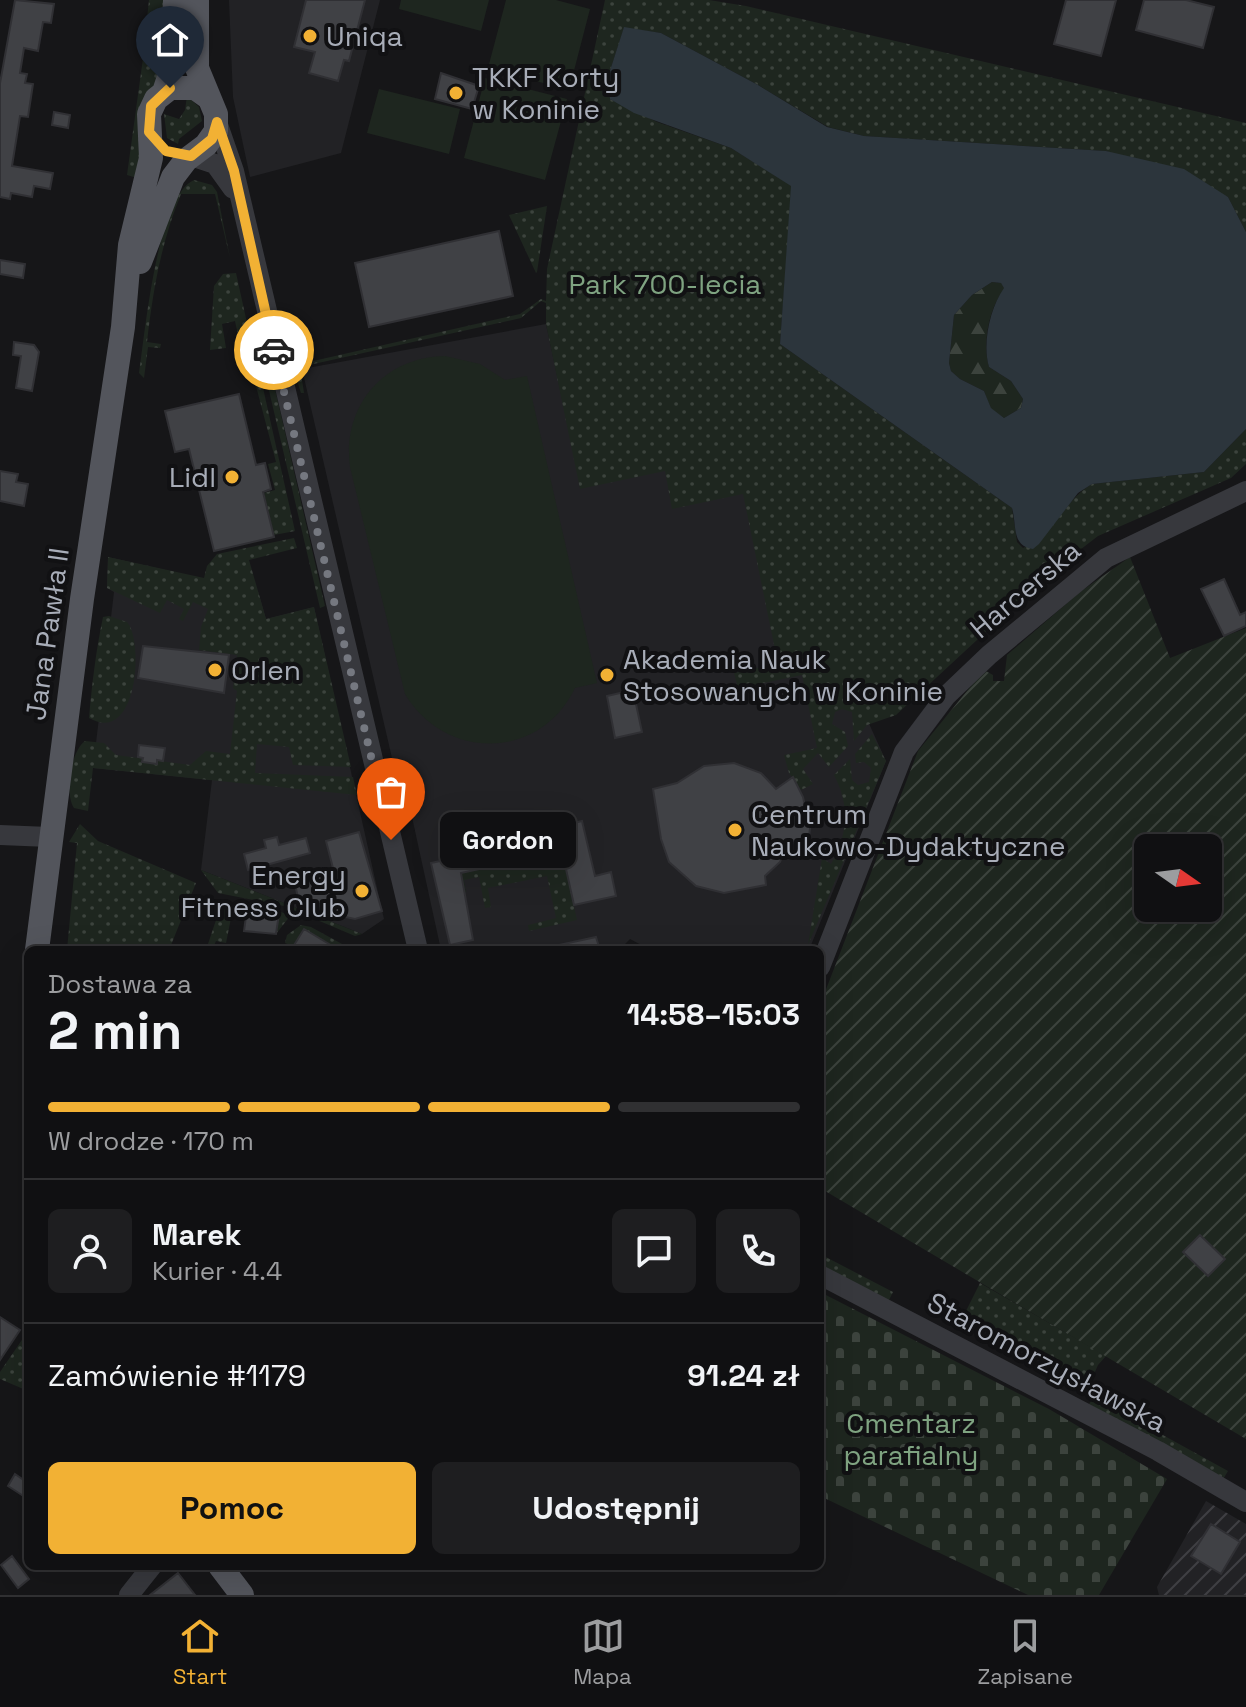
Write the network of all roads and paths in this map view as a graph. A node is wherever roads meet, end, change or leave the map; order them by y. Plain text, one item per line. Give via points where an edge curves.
1 (175, 0) edge
2 (197, 0) edge
3 (164, 92) junction
4 (209, 98) junction
5 (217, 122) junction
6 (149, 132) junction
7 (191, 156) junction
8 (238, 199) junction
9 (123, 327) junction
10 (1246, 491) edge
11 (0, 835) edge
12 (49, 837) junction
13 (37, 946) edge
14 (417, 946) edge
15 (824, 957) edge
16 (824, 1277) edge
17 (1246, 1502) edge
18 (149, 1570) edge
19 (223, 1570) edge
20 (129, 1595) edge
21 (242, 1595) edge

1 - 3 main road via 172,68
2 - 4 main road via 197,68
3 - 4 main road via 187,86
3 - 6 main road via 151,106
4 - 5 main road
5 - 7 main road via 212,139
5 - 8 street
6 - 7 main road via 166,151
6 - 9 main road, Jana Pawła II via 151,158 132,232
7 - 8 street via 220,167
7 - 9 main road, Jana Pawła II via 162,198
8 - 14 street
9 - 12 main road, Jana Pawła II
10 - 15 street, Harcerska via 1106,558 946,696 904,752
11 - 12 street
12 - 13 main road, Jana Pawła II
16 - 17 street, Staromorzysławska
18 - 20 street
19 - 21 main road

